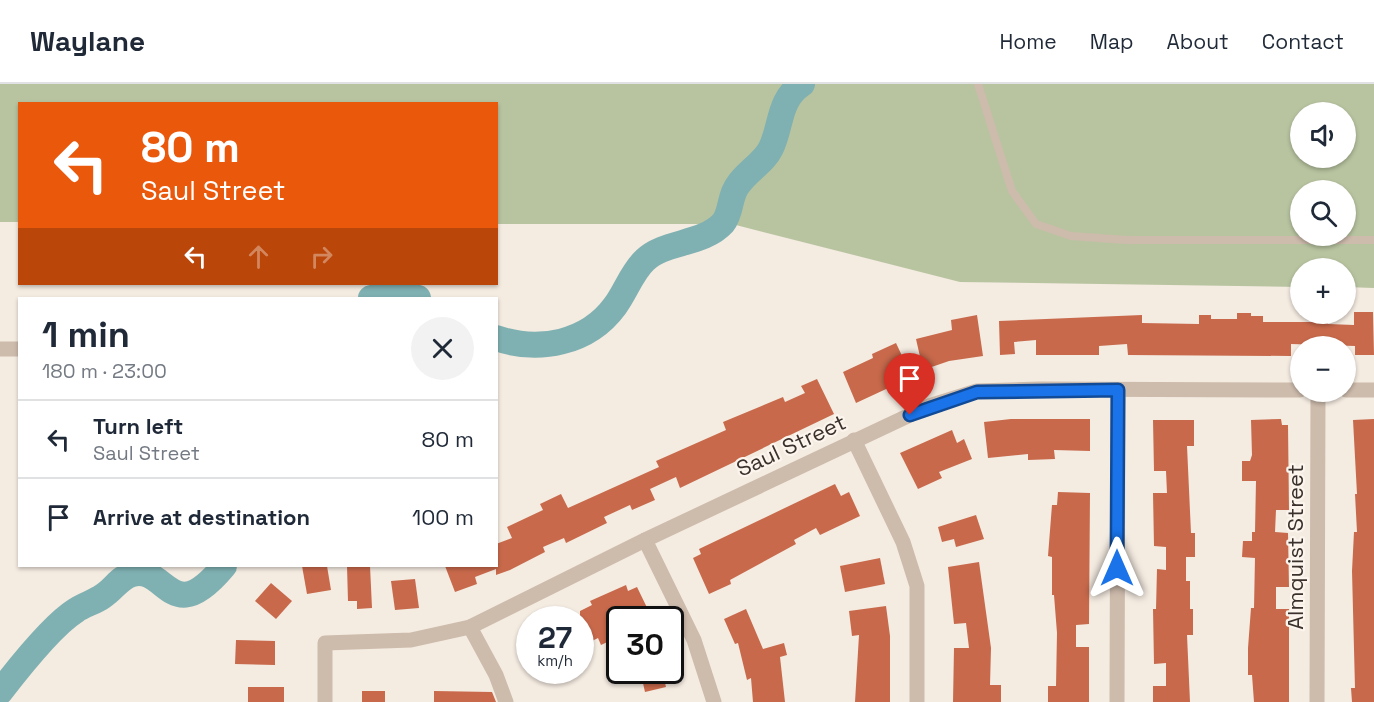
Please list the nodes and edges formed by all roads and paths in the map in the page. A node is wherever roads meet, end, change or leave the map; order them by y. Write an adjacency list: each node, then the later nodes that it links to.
1 (978, 84): 2 (lane)
2 (1374, 240)
3 (0, 349): 4 (street)
4 (18, 349)
5 (1118, 390): 6 (street, Saul Street); 10 (street, Saul Street); 17 (street)
6 (1290, 390)
7 (1356, 390): 8 (street)
8 (1374, 390)
9 (1318, 402): 18 (street, Almquist Street)
10 (854, 440): 11 (street, Saul Street); 16 (street)
11 (645, 540): 12 (street, Saul Street); 15 (street)
12 (470, 627): 13 (street, Saul Street); 14 (street)
13 (325, 702)
14 (506, 702)
15 (714, 702)
16 (917, 702)
17 (1117, 702)
18 (1317, 702)

